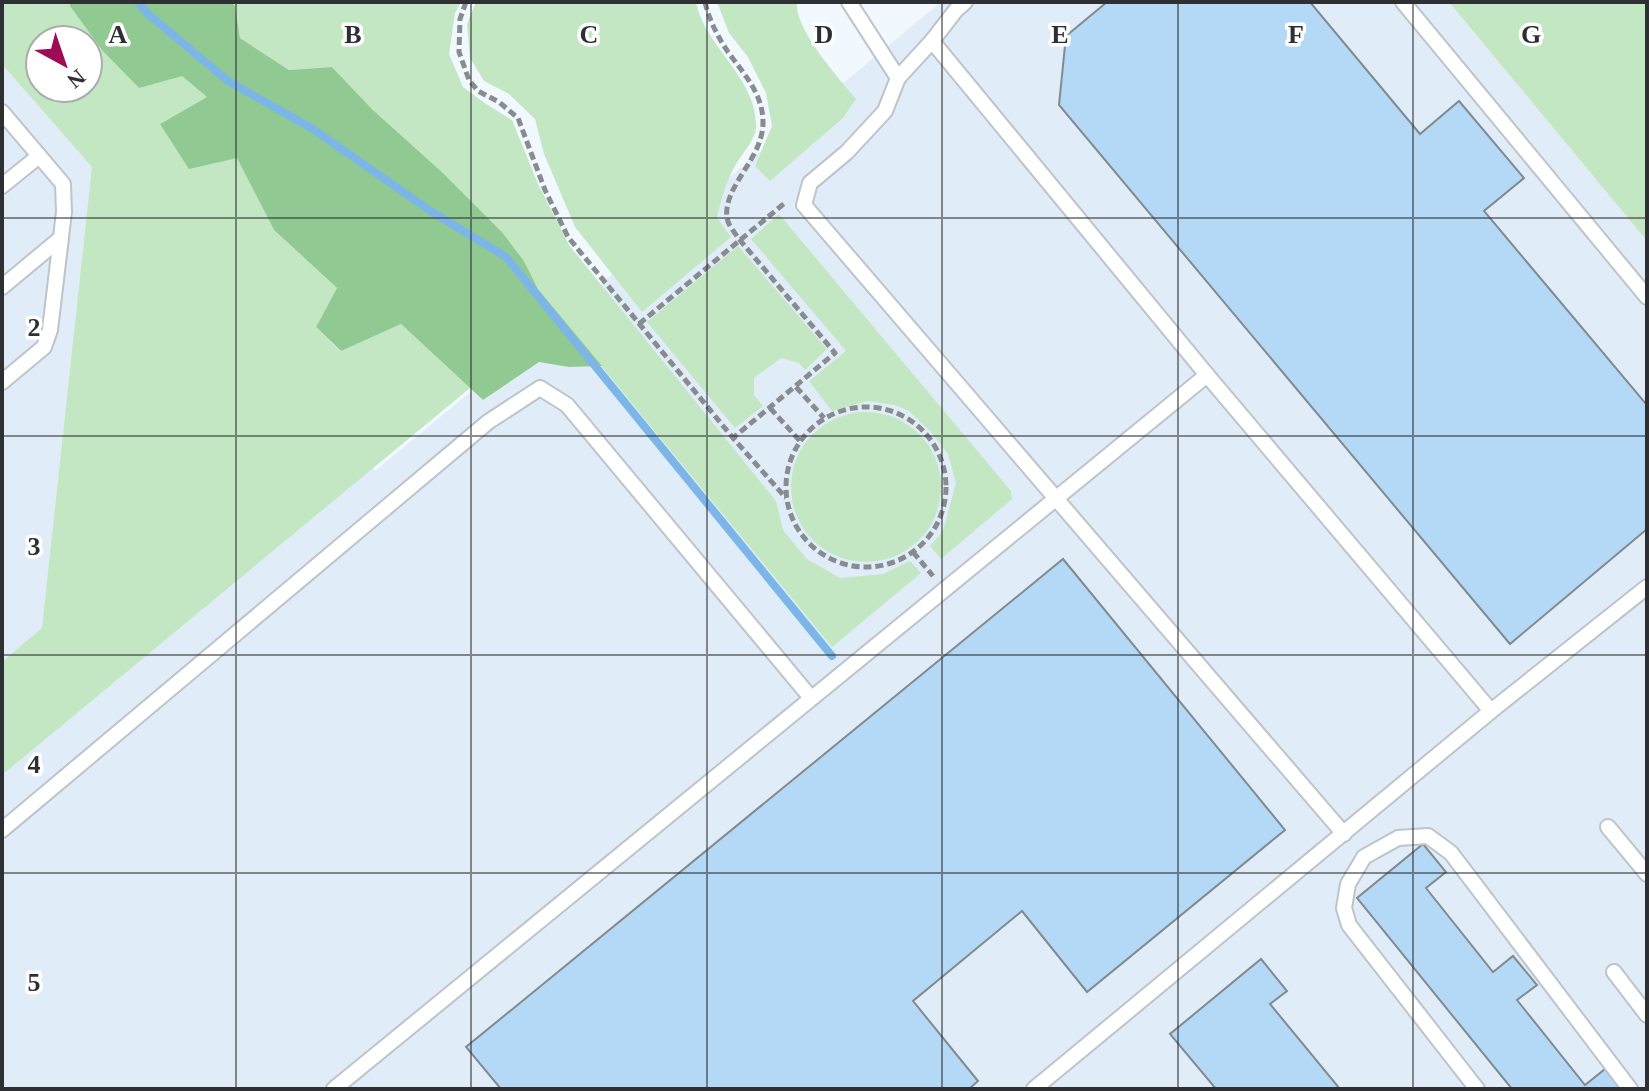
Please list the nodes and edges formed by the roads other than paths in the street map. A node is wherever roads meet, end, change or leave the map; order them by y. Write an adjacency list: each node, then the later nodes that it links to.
1 (849, 2): 5 (lane)
2 (965, 2): 4 (lane)
3 (1403, 2): 11 (lane)
4 (932, 41): 5 (lane); 12 (lane)
5 (898, 78): 14 (lane)
6 (2, 112): 7 (lane)
7 (39, 156): 8 (lane); 9 (lane)
8 (2, 186)
9 (61, 238): 10 (lane); 13 (lane)
10 (2, 287)
11 (1647, 297)
12 (1207, 375): 14 (lane); 17 (lane)
13 (2, 382)
14 (1056, 499): 16 (lane); 20 (lane)
15 (1647, 587): 17 (lane)
16 (811, 698): 19 (lane); 24 (lane)
17 (1491, 711): 20 (lane)
18 (1608, 827): 21 (lane)
19 (2, 830)
20 (1344, 834): 25 (lane)
21 (1647, 874)
22 (1614, 972): 23 (lane)
23 (1647, 1015)
24 (334, 1089)
25 (1034, 1089)
26 (1477, 1089): 27 (lane)
27 (1630, 1089)

